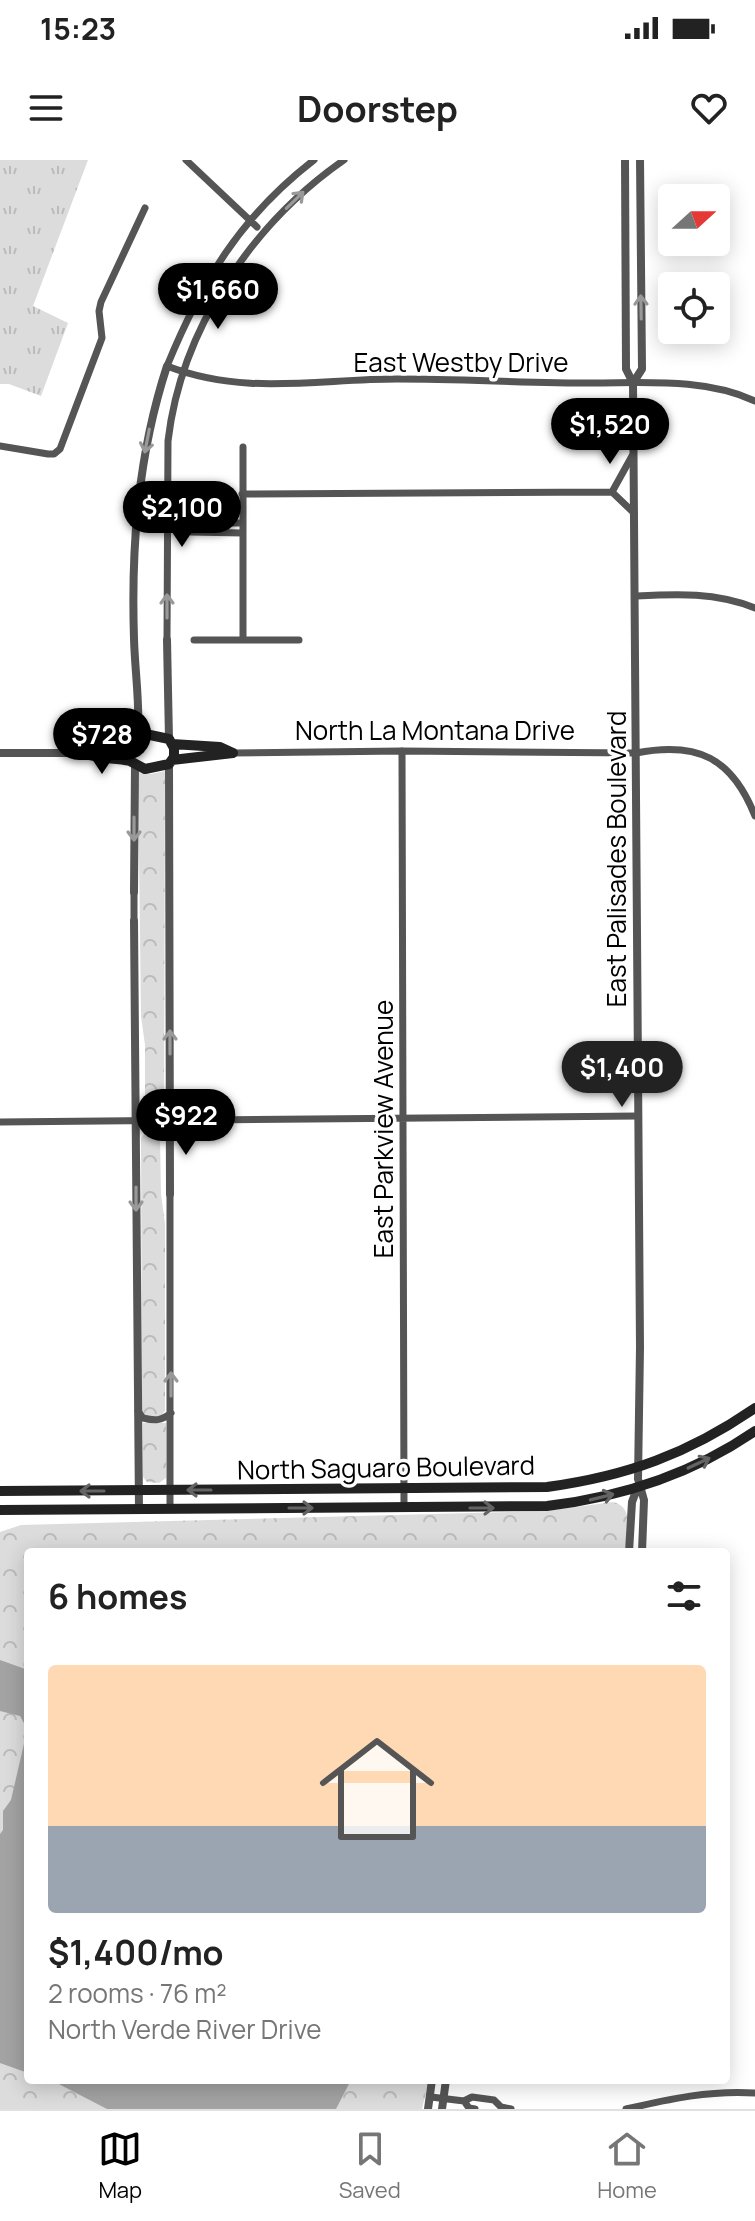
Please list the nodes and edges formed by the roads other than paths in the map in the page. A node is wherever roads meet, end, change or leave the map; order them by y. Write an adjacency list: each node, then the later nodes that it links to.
1 (186, 160): 7 (street)
2 (314, 160): 7 (street)
3 (344, 160): 9 (street, one-way to 3)
4 (625, 160): 10 (street, East Palisades Boulevard)
5 (640, 160): 10 (street, East Palisades Boulevard, one-way to 5)
6 (145, 208): 12 (street)
7 (254, 224): 8 (street)
8 (167, 366): 9 (street, East Westby Drive); 18 (street, one-way to 18)
9 (184, 373): 10 (street, East Westby Drive); 21 (street)
10 (633, 383): 11 (street, East Westby Drive); 14 (street, East Palisades Boulevard)
11 (755, 401)
12 (0, 446)
13 (243, 447): 16 (street)
14 (634, 453): 15 (street); 17 (street, East Palisades Boulevard)
15 (612, 492): 16 (street); 17 (street)
16 (242, 494): 20 (street)
17 (634, 513): 25 (street, East Palisades Boulevard)
18 (136, 518): 21 (street); 31 (street)
19 (211, 523): 20 (street); 22 (street); 23 (street)
20 (242, 523): 24 (street)
21 (167, 526): 22 (street); 27 (street, one-way to 21)
22 (184, 528): 23 (street)
23 (210, 533): 24 (street)
24 (242, 533): 29 (street)
25 (635, 596): 26 (street); 37 (street, East Palisades Boulevard)
26 (755, 608)
27 (167, 640): 32 (street)
28 (194, 640): 29 (street)
29 (243, 640): 30 (street)
30 (299, 640)
31 (135, 740): 32 (main road); 35 (main road); 39 (main road)
32 (170, 741): 36 (main road, North La Montana Drive); 38 (main road)
33 (402, 751): 36 (street, North La Montana Drive); 37 (street, North La Montana Drive); 44 (street, East Parkview Avenue)
34 (0, 753): 35 (street)
35 (84, 753): 39 (main road)
36 (233, 753): 38 (main road, North La Montana Drive)
37 (636, 753): 40 (street, North La Montana Drive); 43 (street, East Palisades Boulevard)
38 (170, 762): 39 (main road); 45 (street, one-way to 38)
39 (133, 763): 41 (street, one-way to 41)
40 (755, 816)
41 (134, 892): 42 (street)
42 (134, 921): 46 (street)
43 (638, 1116): 44 (street); 53 (street, East Palisades Boulevard)
44 (403, 1117): 45 (street); 54 (street, East Parkview Avenue)
45 (170, 1120): 46 (street); 48 (street)
46 (137, 1121): 47 (street); 50 (street, one-way to 50)
47 (0, 1122)
48 (170, 1194): 51 (street, one-way to 48)
49 (755, 1408): 53 (main road, North Saguaro Boulevard)
50 (137, 1409): 51 (street); 57 (street)
51 (171, 1413): 55 (street)
52 (755, 1431): 53 (main road, North Saguaro Boulevard, one-way to 52)
53 (638, 1478): 54 (main road, North Saguaro Boulevard); 58 (main road, North Saguaro Boulevard, one-way to 53); 62 (street); 63 (street)
54 (404, 1489): 55 (main road, North Saguaro Boulevard, one-way to 55); 58 (street, East Parkview Avenue)
55 (170, 1490): 57 (main road, North Saguaro Boulevard); 59 (street)
56 (0, 1491): 57 (main road, North Saguaro Boulevard, one-way to 56)
57 (139, 1491): 61 (street)
58 (404, 1508): 59 (main road, North Saguaro Boulevard, one-way to 58)
59 (170, 1509): 61 (main road, North Saguaro Boulevard)
60 (0, 1510): 61 (main road, North Saguaro Boulevard)
61 (139, 1510)
62 (629, 1548)
63 (642, 1548)
64 (432, 2084): 67 (street)
65 (446, 2084): 69 (street)
66 (755, 2093): 74 (street)
67 (431, 2097): 69 (street); 71 (street)
68 (464, 2101): 69 (street); 70 (street); 72 (street)
69 (443, 2104)
70 (500, 2108): 73 (street)
71 (428, 2109)
72 (475, 2109)
73 (511, 2109)
74 (626, 2109)

